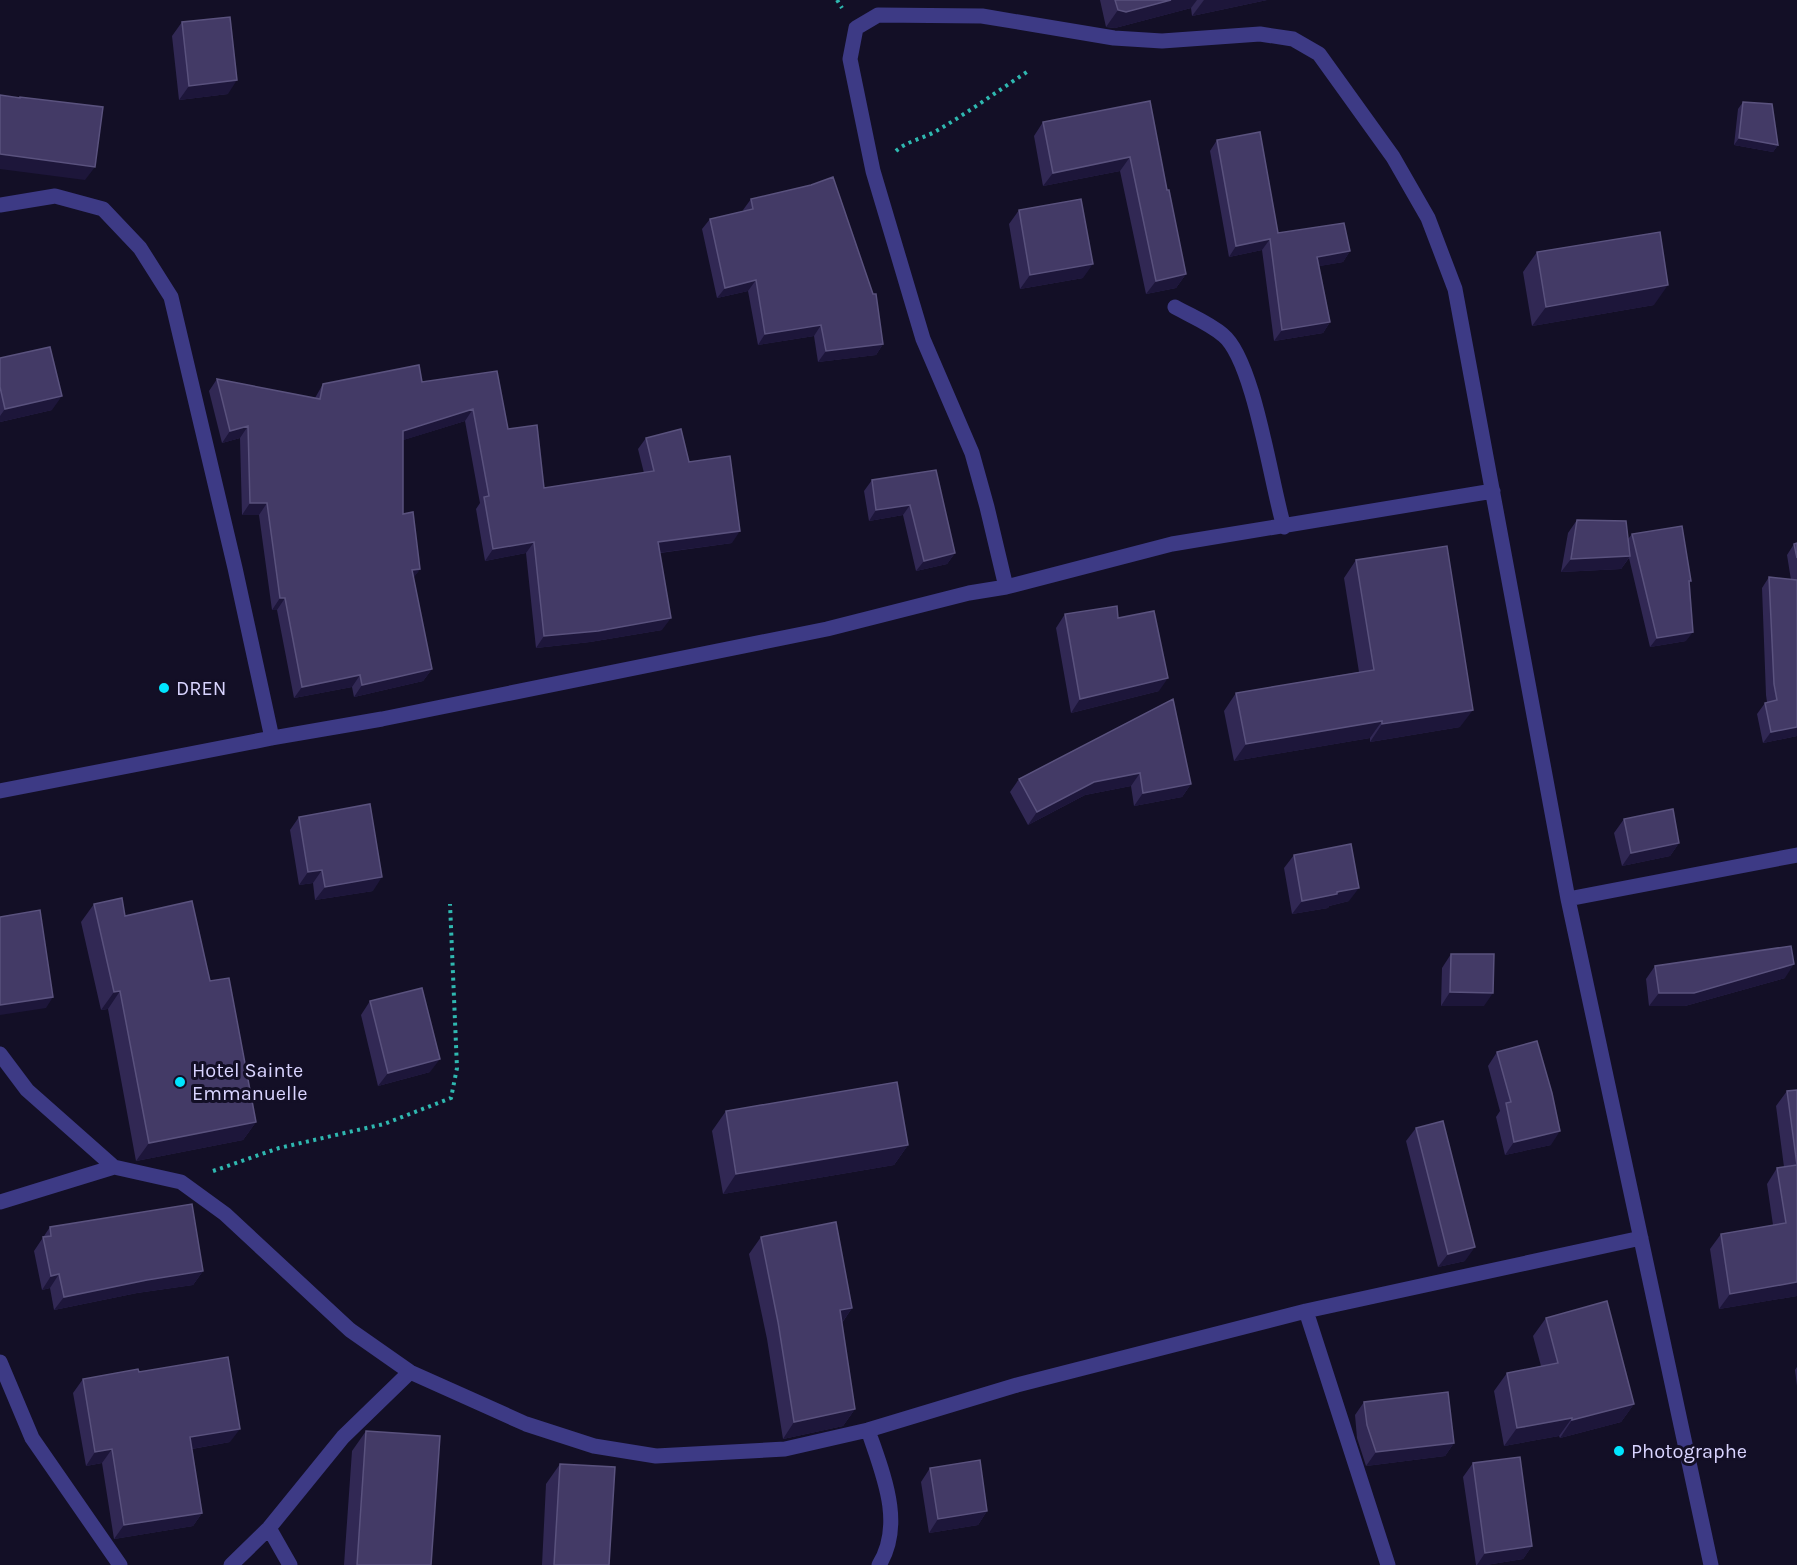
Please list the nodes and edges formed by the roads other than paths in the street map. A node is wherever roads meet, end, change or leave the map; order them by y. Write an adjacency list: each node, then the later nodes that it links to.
1 (0, 205): 6 (street)
2 (1175, 307): 4 (street)
3 (1493, 491): 4 (street); 5 (street); 9 (street)
4 (1284, 526): 5 (street)
5 (1006, 587): 6 (street)
6 (272, 738): 7 (street)
7 (0, 791)
8 (1797, 855): 9 (street)
9 (1568, 899): 13 (street)
10 (0, 1054): 11 (street)
11 (114, 1167): 12 (street); 16 (street)
12 (0, 1203)
13 (1641, 1238): 14 (street); 24 (street)
14 (1306, 1311): 17 (street); 23 (street)
15 (0, 1362): 19 (street)
16 (410, 1372): 17 (street); 18 (street)
17 (868, 1430): 22 (street)
18 (269, 1528): 20 (street); 21 (street)
19 (120, 1565)
20 (231, 1565)
21 (290, 1565)
22 (879, 1565)
23 (1388, 1565)
24 (1711, 1565)

